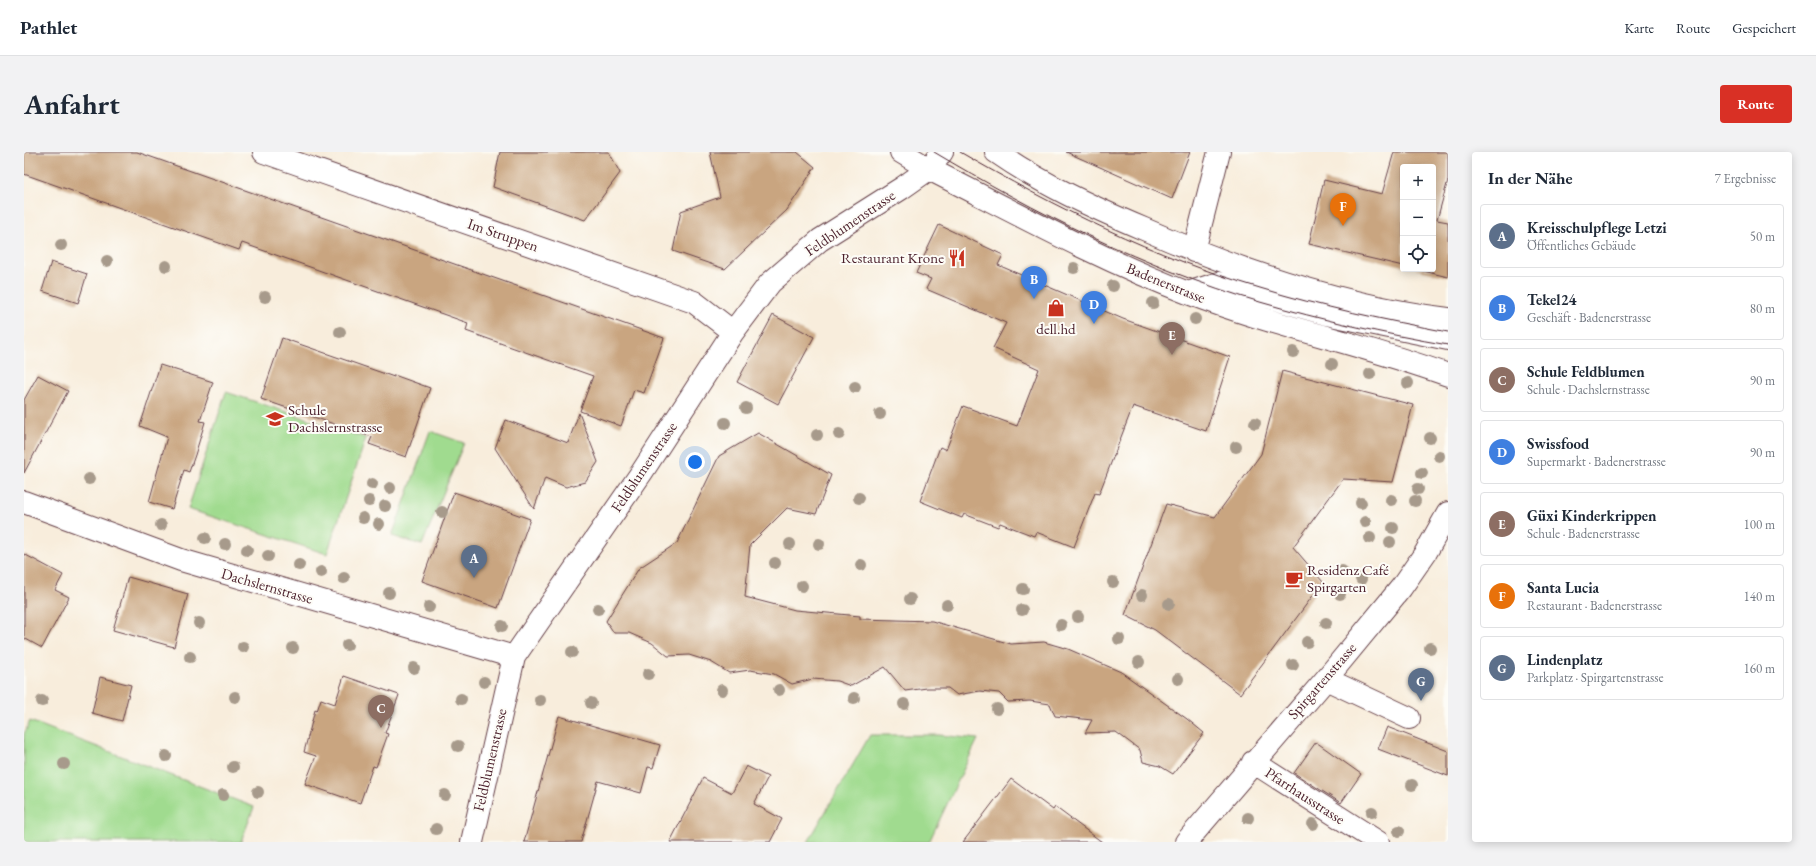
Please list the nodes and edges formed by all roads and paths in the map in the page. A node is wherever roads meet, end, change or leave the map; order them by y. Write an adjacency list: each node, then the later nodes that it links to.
1 (264, 152): 10 (street, Im Struppen)
2 (901, 152): 6 (street, Badenerstrasse)
3 (942, 152): 6 (street, Feldblumenstrasse)
4 (996, 152): 7 (street)
5 (1219, 152): 7 (street)
6 (929, 169): 8 (street, Badenerstrasse); 10 (street, Feldblumenstrasse)
7 (1194, 251): 9 (street)
8 (1188, 293): 11 (street); 12 (street, Badenerstrasse)
9 (1448, 319)
10 (733, 332): 15 (street, Feldblumenstrasse)
11 (1448, 339)
12 (1448, 375)
13 (24, 502): 15 (street, Dachslernstrasse)
14 (1448, 513): 16 (street, Spirgartenstrasse)
15 (514, 657): 19 (street, Feldblumenstrasse)
16 (1326, 679): 17 (street); 18 (street, Spirgartenstrasse)
17 (1409, 718)
18 (1253, 762): 20 (street, Spirgartenstrasse); 21 (street, Pfarrhausstrasse)
19 (472, 842)
20 (1186, 842)
21 (1378, 842)

